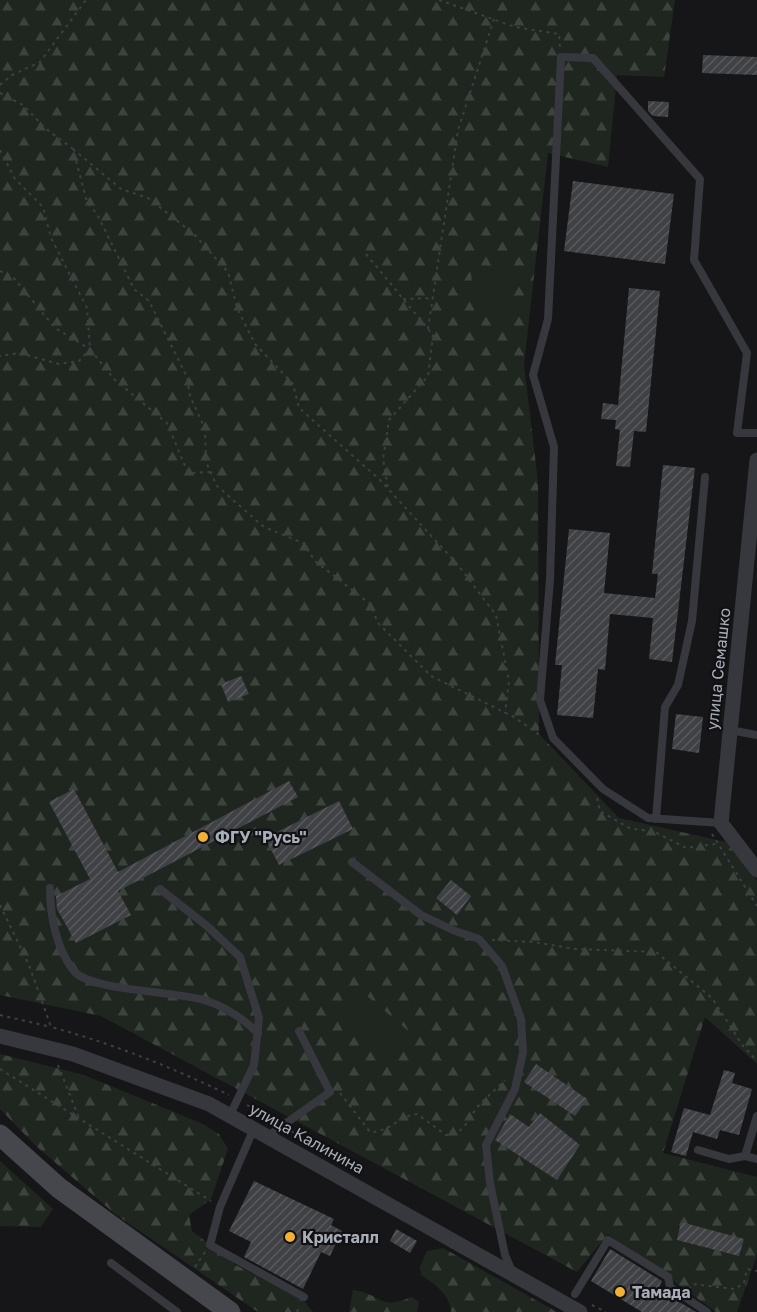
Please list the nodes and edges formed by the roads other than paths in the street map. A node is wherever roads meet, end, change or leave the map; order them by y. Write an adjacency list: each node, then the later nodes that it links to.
1 (757, 433): 6 (lane)
2 (757, 460): 4 (street, улица Семашко)
3 (705, 477): 6 (lane)
4 (730, 730): 5 (lane); 7 (street, улица Семашко)
5 (757, 735)
6 (656, 819): 7 (lane)
7 (715, 823): 9 (street)
8 (352, 862): 24 (lane)
9 (757, 870)
10 (50, 888): 13 (lane)
11 (160, 889): 13 (lane)
12 (299, 1031): 19 (lane)
13 (258, 1033): 15 (lane)
14 (0, 1035): 15 (street, улица Калинина)
15 (230, 1115): 17 (street, улица Калинина)
16 (757, 1116): 21 (lane)
17 (254, 1128): 19 (street, улица Калинина); 25 (lane)
18 (0, 1135): 28 (main road)
19 (268, 1136): 24 (street, улица Калинина)
20 (699, 1150): 21 (lane)
21 (745, 1156): 22 (lane)
22 (757, 1159)
23 (111, 1263): 27 (lane)
24 (514, 1275): 26 (street, улица Калинина)
25 (304, 1297)
26 (574, 1304): 29 (lane)
27 (177, 1312)
28 (230, 1312)
29 (707, 1312)

